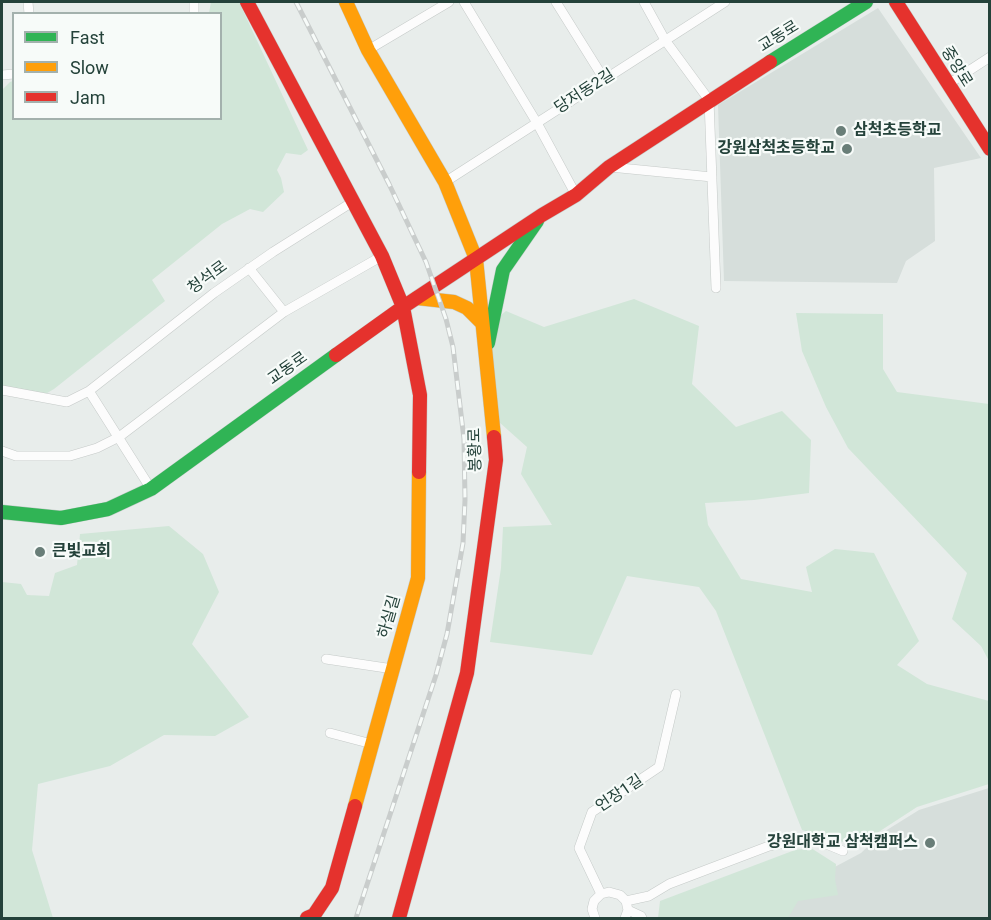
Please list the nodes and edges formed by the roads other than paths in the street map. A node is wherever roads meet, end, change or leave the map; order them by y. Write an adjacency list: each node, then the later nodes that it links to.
1 (247, 2): 22 (street)
2 (346, 2): 11 (street, 봉황로)
3 (449, 2): 11 (street)
4 (464, 2): 16 (street)
5 (555, 2): 13 (street)
6 (644, 2): 10 (street)
7 (726, 2): 10 (street, 당저동2길)
8 (866, 2): 15 (street, 교동로)
9 (896, 2): 14 (street, 중앙로)
10 (665, 40): 13 (street, 당저동2길); 15 (street)
11 (368, 50): 20 (street, 봉황로)
12 (990, 57): 14 (street)
13 (604, 79): 16 (street, 당저동2길)
14 (947, 85): 17 (street, 중앙로)
15 (709, 100): 18 (street, 교동로); 19 (street)
16 (537, 123): 20 (street, 당저동2길); 21 (street)
17 (990, 149)
18 (609, 167): 19 (street); 21 (street, 교동로)
19 (712, 177): 27 (street)
20 (445, 182): 25 (street, 봉황로)
21 (576, 195): 23 (street, 교동로)
22 (354, 201): 24 (street); 26 (street, 청석로)
23 (542, 215): 25 (street, 교동로); 32 (street)
24 (382, 256): 29 (street); 30 (street)
25 (476, 259): 28 (street, 교동로); 31 (street, 봉황로)
26 (249, 268): 30 (street); 34 (street, 청석로)
27 (716, 288)
28 (417, 298): 29 (street, 교동로); 31 (street)
29 (404, 307): 37 (street, 교동로); 40 (street, 하실길)
30 (284, 312): 35 (street)
31 (482, 324): 32 (street, 봉황로)
32 (485, 354): 48 (street, 봉황로)
33 (2, 390): 34 (street, 청석로)
34 (89, 391): 35 (street)
35 (119, 437): 36 (street); 37 (street)
36 (2, 451)
37 (151, 489): 38 (street, 교동로)
38 (2, 512)
39 (326, 659): 40 (street)
40 (393, 669): 43 (street, 하실길)
41 (676, 694): 45 (street, 언장1길)
42 (330, 733): 43 (street)
43 (372, 744): 47 (street, 하실길)
44 (843, 851): 46 (street)
45 (601, 894): 46 (street); 49 (street)
46 (626, 910): 50 (street)
47 (311, 917)
48 (399, 918)
49 (595, 918)
50 (642, 918)

